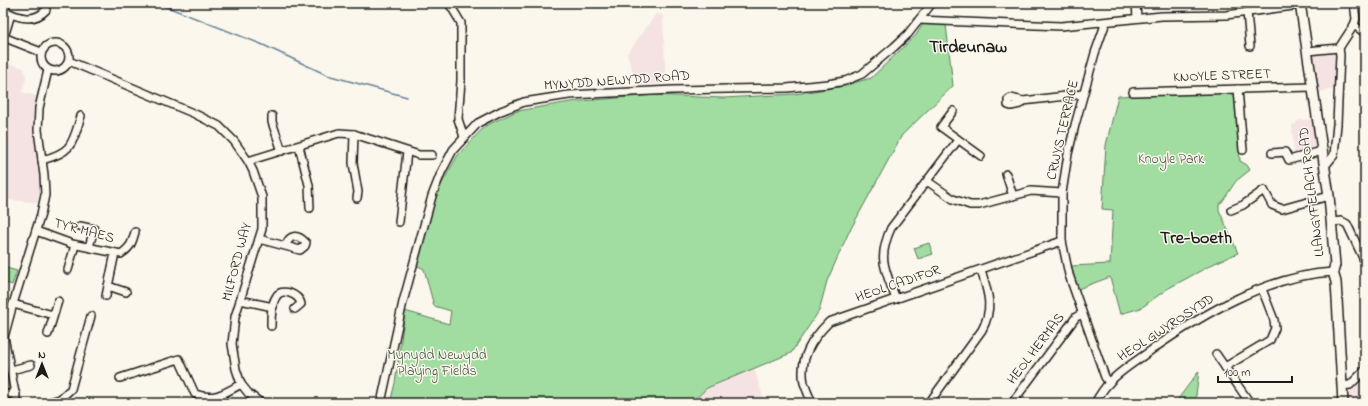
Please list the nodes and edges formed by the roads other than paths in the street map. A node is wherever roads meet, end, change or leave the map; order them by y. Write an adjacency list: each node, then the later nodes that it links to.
1 (448, 3): 31 (street)
2 (932, 3): 11 (street, MYNYDD NEWYDD ROAD)
3 (1136, 3): 10 (street)
4 (1354, 3): 13 (street)
5 (1300, 4): 8 (street); 18 (main road, LLANGYFELACH ROAD)
6 (3, 10): 9 (street)
7 (46, 10): 9 (street)
8 (1247, 12): 10 (street); 16 (street)
9 (11, 14): 15 (street)
10 (1137, 18): 12 (street)
11 (919, 20): 12 (street); 31 (street, MYNYDD NEWYDD ROAD)
12 (1106, 22): 25 (street, CRWYS TERRACE)
13 (1354, 25): 14 (street); 17 (street)
14 (1365, 33)
15 (4, 37): 19 (street)
16 (1250, 46)
17 (1339, 48): 18 (street); 43 (street)
18 (1307, 51): 22 (main road, LLANGYFELACH ROAD)
19 (41, 52): 20 (street); 21 (street)
20 (69, 61): 21 (street); 42 (street, MILFORD WAY)
21 (48, 70): 41 (street)
22 (1313, 87): 23 (street, KNOYLE STREET); 36 (main road, LLANGYFELACH ROAD)
23 (1238, 89): 24 (street, KNOYLE STREET); 34 (street)
24 (1132, 92)
25 (1083, 94): 26 (street); 46 (street, CRWYS TERRACE)
26 (1023, 101)
27 (953, 111): 32 (street)
28 (81, 116): 41 (street)
29 (272, 116): 35 (street)
30 (354, 134): 33 (street); 37 (street); 49 (street)
31 (464, 137): 99 (street, MYNYDD NEWYDD ROAD)
32 (958, 140): 40 (street); 45 (street)
33 (299, 146): 35 (street); 50 (street)
34 (1243, 150)
35 (282, 151): 42 (street)
36 (1322, 151): 38 (street); 43 (main road, LLANGYFELACH ROAD)
37 (408, 152): 39 (street); 52 (street)
38 (1272, 153)
39 (432, 155)
40 (981, 156)
41 (42, 160): 55 (street)
42 (248, 161): 57 (street, MILFORD WAY)
43 (1325, 166): 48 (main road, LLANGYFELACH ROAD)
44 (1006, 174): 47 (street)
45 (928, 181): 47 (street); 71 (street)
46 (1062, 193): 47 (street); 58 (street, CRWYS TERRACE)
47 (1013, 196)
48 (1329, 196): 51 (street); 53 (main road, LLANGYFELACH ROAD)
49 (357, 198)
50 (310, 208)
51 (1231, 210)
52 (399, 222)
53 (1332, 222): 63 (street); 66 (main road, LLANGYFELACH ROAD)
54 (80, 226): 61 (street)
55 (36, 231): 59 (street, TY'R MAES); 74 (street)
56 (135, 232): 62 (street, TY'R MAES)
57 (259, 240): 60 (street); 73 (street, MILFORD WAY)
58 (1062, 241): 65 (street, HEOL CADIFOR); 77 (street, CRWYS TERRACE)
59 (75, 245): 61 (street, TY'R MAES); 64 (street)
60 (286, 245)
61 (88, 247): 62 (street, TY'R MAES)
62 (115, 253): 67 (street)
63 (1365, 262)
64 (68, 270)
65 (981, 270): 71 (street, HEOL CADIFOR); 101 (street)
66 (1333, 272): 68 (street, HEOL GWYROSYDD); 91 (main road, LLANGYFELACH ROAD)
67 (108, 286): 69 (street); 70 (street)
68 (1262, 289): 85 (street); 89 (street, HEOL GWYROSYDD)
69 (126, 292)
70 (106, 296)
71 (896, 299): 100 (street, HEOL CADIFOR)
72 (58, 300): 78 (street)
73 (240, 300): 75 (street); 90 (street, MILFORD WAY)
74 (13, 304): 78 (street); 82 (street)
75 (273, 307): 76 (street); 80 (street)
76 (295, 309)
77 (1082, 314): 89 (street, CRWYS TERRACE); 102 (street, HEOL HERMAS)
78 (53, 315): 81 (street)
79 (91, 316): 96 (street)
80 (271, 326)
81 (48, 334)
82 (4, 337): 86 (street)
83 (1216, 354): 85 (street)
84 (31, 365): 86 (street)
85 (1225, 367): 104 (street)
86 (11, 370): 93 (street)
87 (1365, 370): 91 (street)
88 (120, 378): 94 (street)
89 (1109, 382): 103 (street, HEOL GWYROSYDD)
90 (241, 384): 94 (street); 98 (street, MILFORD WAY)
91 (1342, 386): 105 (main road, LLANGYFELACH ROAD)
92 (3, 394): 93 (street)
93 (16, 394): 95 (street)
94 (221, 395): 97 (street)
95 (17, 403)
96 (46, 403)
97 (225, 403)
98 (261, 403)
99 (381, 403)
100 (812, 403)
101 (929, 403)
102 (1012, 403)
103 (1095, 403)
104 (1250, 403)
105 (1343, 403)

